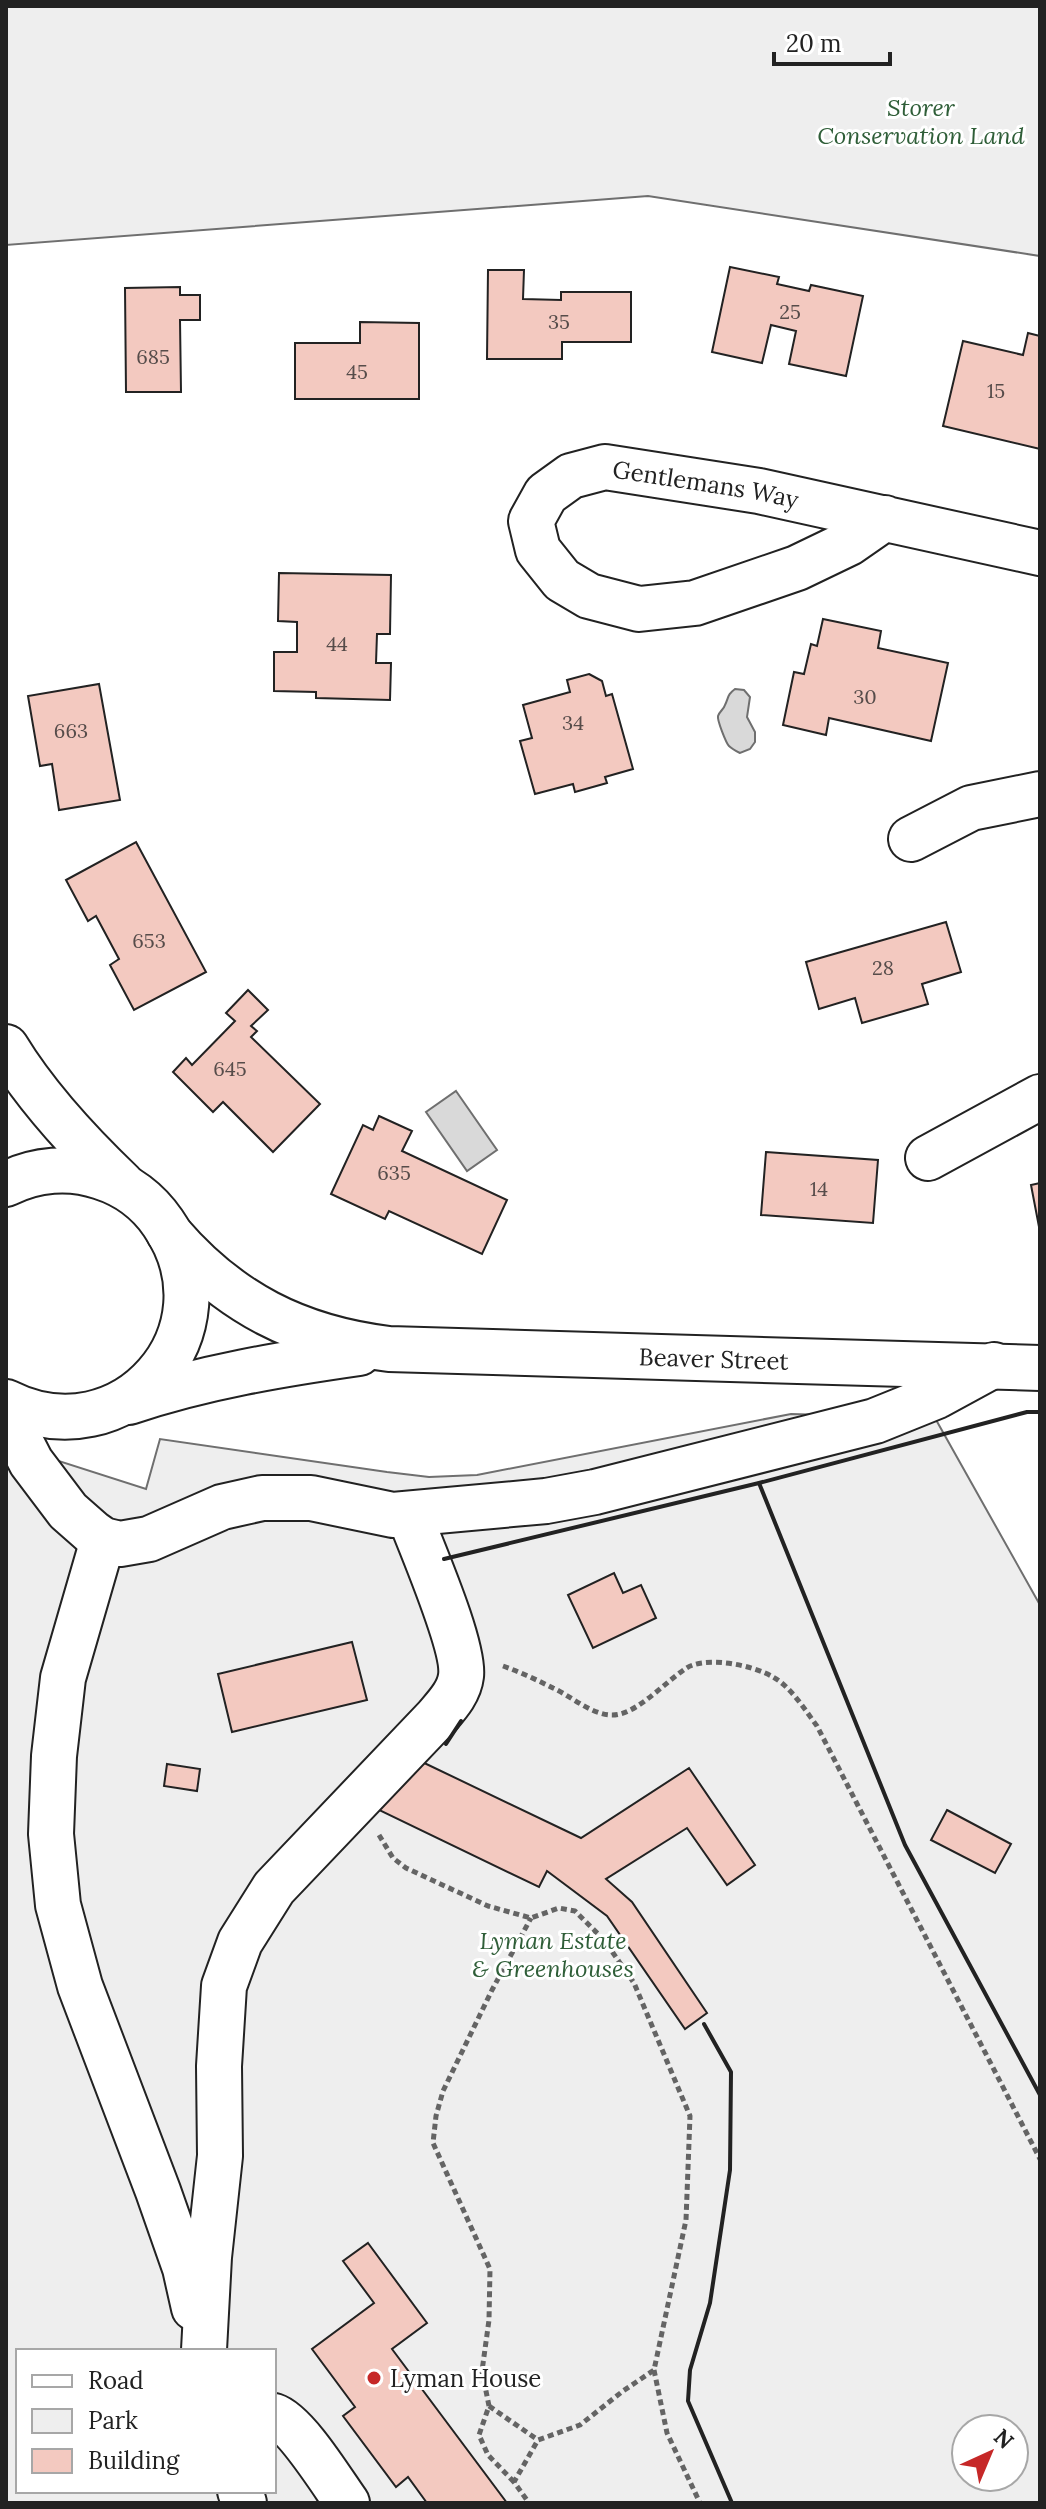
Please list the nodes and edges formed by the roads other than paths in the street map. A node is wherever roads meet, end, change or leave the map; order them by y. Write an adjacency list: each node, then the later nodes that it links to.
1 (885, 518): 1 (main road, Gentlemans Way); 2 (main road, Gentlemans Way)
2 (1040, 553)
3 (1040, 794): 4 (main road)
4 (911, 839)
5 (6, 1047): 9 (main road)
6 (1040, 1097): 7 (main road)
7 (928, 1158)
8 (6, 1184): 9 (main road)
9 (130, 1191): 10 (main road)
10 (169, 1233): 11 (main road, Beaver Street); 15 (main road)
11 (389, 1349): 12 (main road, Beaver Street); 15 (main road, Beaver Street)
12 (994, 1365): 13 (main road, Beaver Street); 17 (main road)
13 (1040, 1368)
14 (6, 1402): 15 (main road)
15 (106, 1410)
16 (6, 1413): 18 (main road)
17 (409, 1514): 18 (main road); 19 (main road)
18 (103, 1540): 20 (main road)
19 (204, 2349)
20 (204, 2349)
21 (276, 2416): 22 (main road)
22 (347, 2503)

